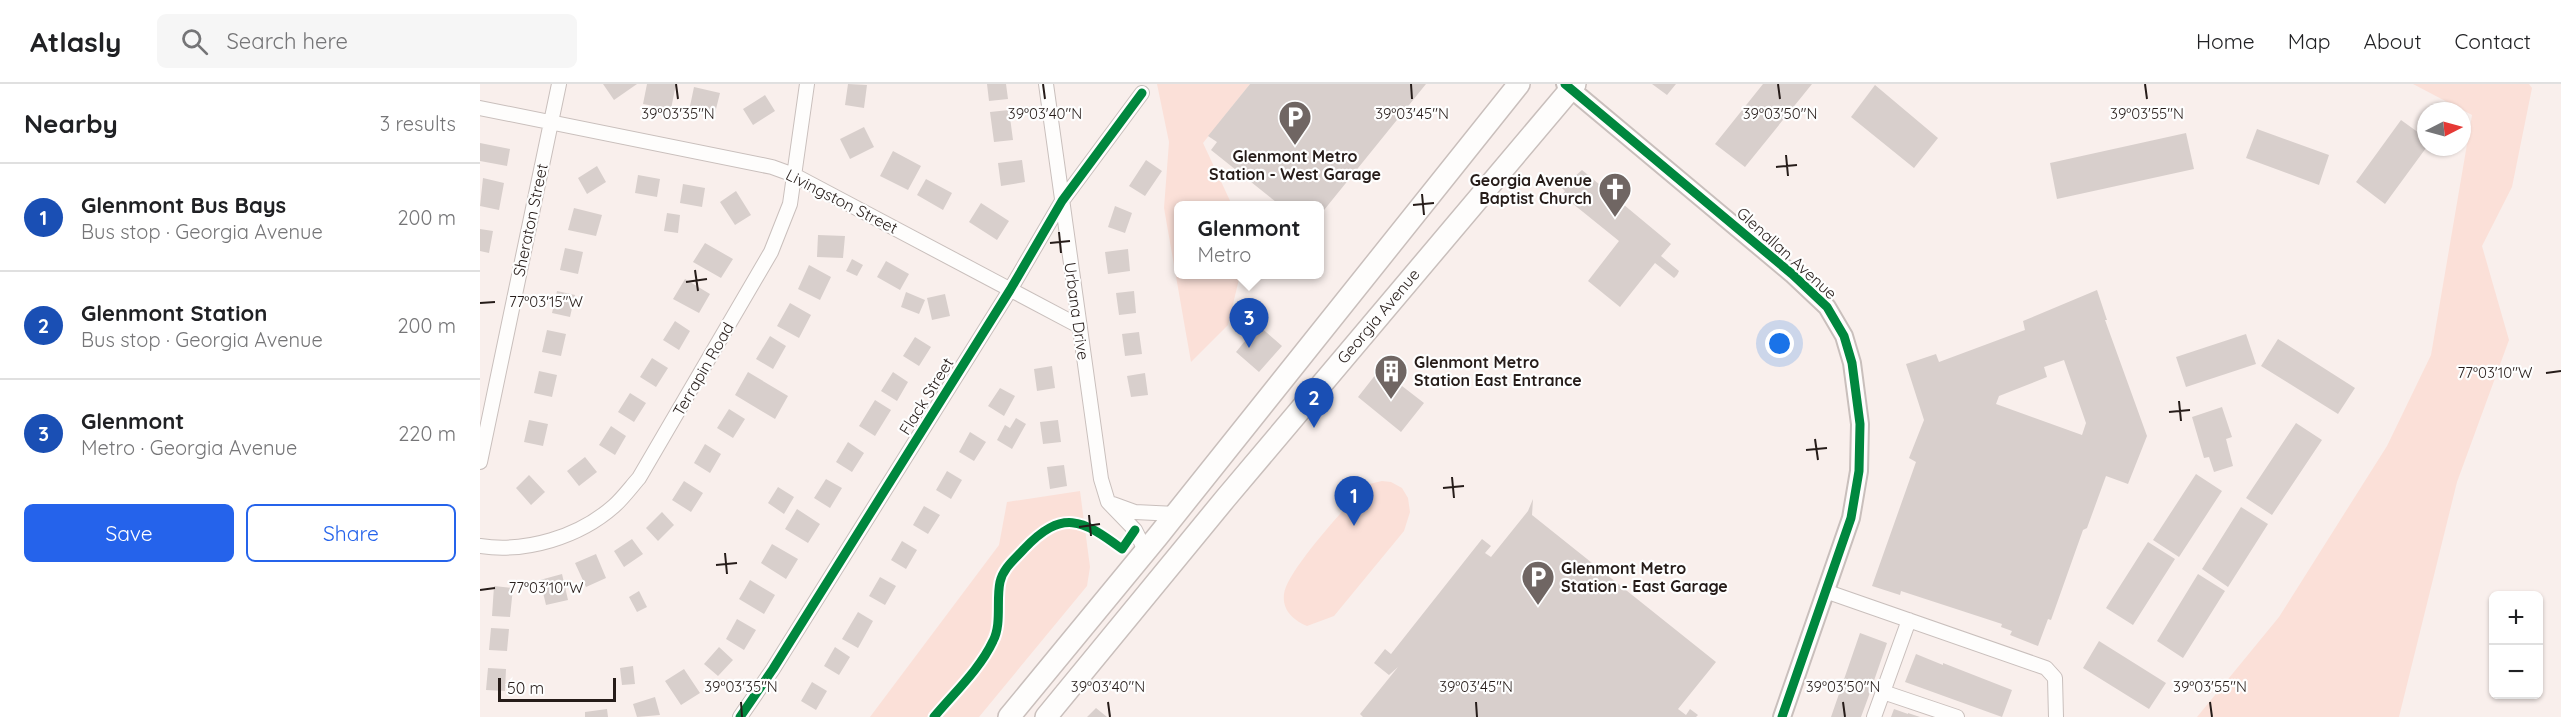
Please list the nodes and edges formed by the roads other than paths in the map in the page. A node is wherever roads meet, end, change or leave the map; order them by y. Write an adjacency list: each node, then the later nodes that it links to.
1 (559, 84): 8 (street, Sheraton Street)
2 (807, 84): 9 (street, Terrapin Road)
3 (1046, 84): 10 (street, Urbana Drive)
4 (1519, 84): 15 (main road, Georgia Avenue)
5 (1571, 85): 18 (street, Glenallan Avenue); 23 (main road, Georgia Avenue)
6 (1142, 93): 10 (street, Flack Street)
7 (480, 108): 8 (street, Livingston Street)
8 (551, 123): 9 (street, Livingston Street); 13 (street, Sheraton Street)
9 (794, 176): 11 (street, Livingston Street); 16 (street, Terrapin Road)
10 (1062, 201): 11 (street, Flack Street); 12 (street, Urbana Drive)
11 (1010, 290): 12 (street, Livingston Street); 21 (street, Flack Street)
12 (1079, 326): 14 (street, Urbana Drive)
13 (480, 462)
14 (1108, 502): 15 (street); 17 (street, Urbana Drive)
15 (1176, 514): 17 (main road, Georgia Avenue)
16 (480, 546)
17 (1146, 552): 22 (main road, Georgia Avenue)
18 (1825, 591): 19 (street); 24 (street, Glenallan Avenue)
19 (1909, 620): 20 (street); 27 (street)
20 (1883, 692): 25 (street); 26 (street)
21 (740, 717)
22 (1009, 717)
23 (1046, 717)
24 (1782, 717)
25 (1874, 717)
26 (1957, 717)
27 (2056, 717)

